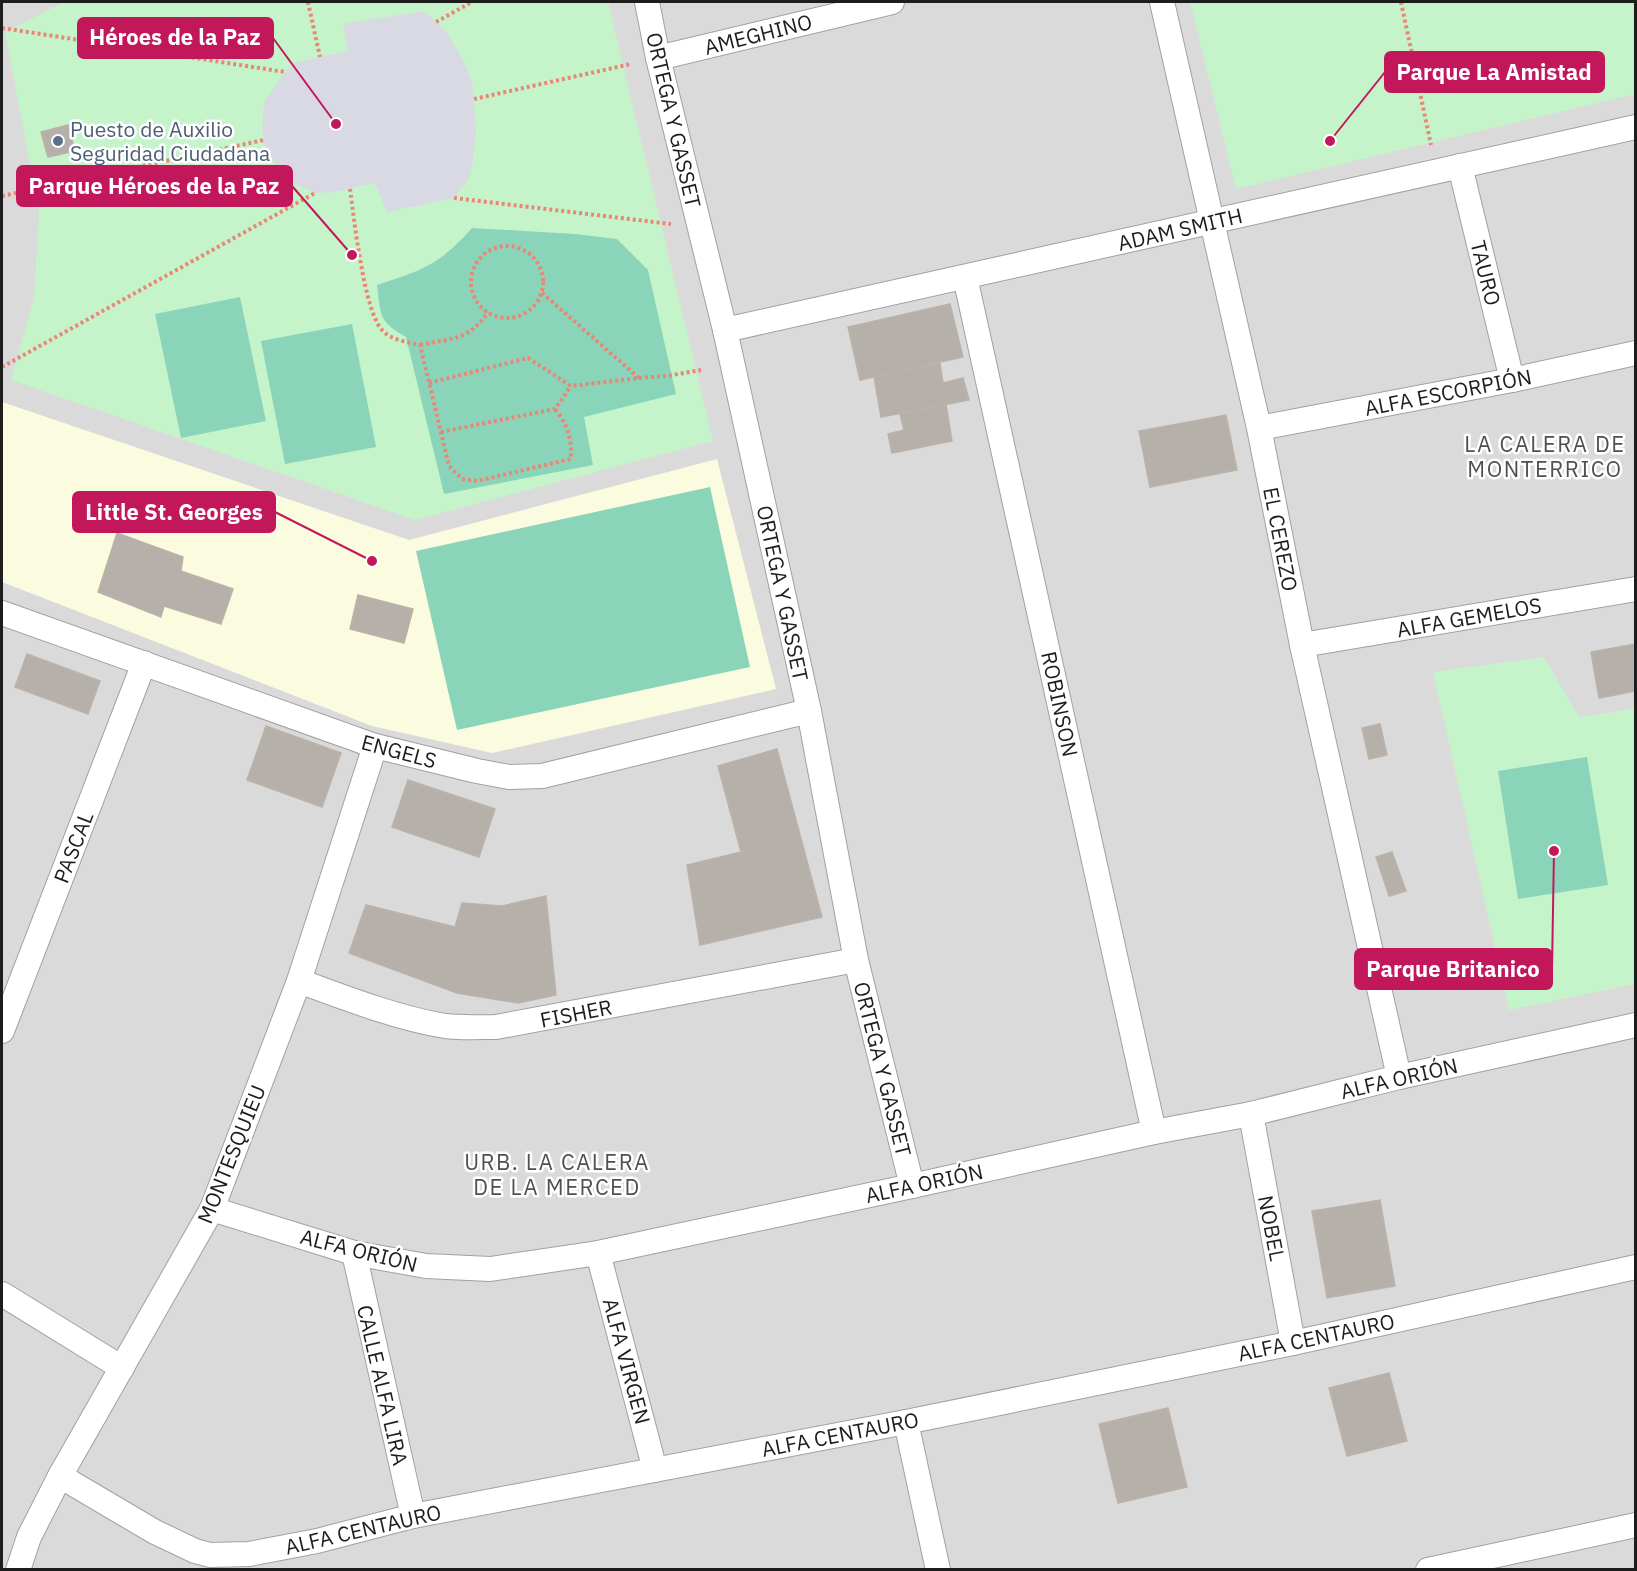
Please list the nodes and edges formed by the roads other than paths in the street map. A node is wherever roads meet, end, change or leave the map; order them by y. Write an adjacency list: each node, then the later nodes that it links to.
1 (647, 2): 4 (street, ORTEGA Y GASSET)
2 (892, 2): 4 (street, AMEGHINO)
3 (1162, 2): 7 (street, EL CEREZO)
4 (658, 58): 9 (street, ORTEGA Y GASSET)
5 (1635, 128): 6 (street, ADAM SMITH)
6 (1460, 166): 7 (street, ADAM SMITH); 11 (street, TAURO)
7 (1211, 222): 8 (street, ADAM SMITH); 12 (street, EL CEREZO)
8 (965, 277): 9 (street, ADAM SMITH); 26 (street, ROBINSON)
9 (725, 330): 17 (street, ORTEGA Y GASSET)
10 (1635, 352): 11 (street, ALFA ESCORPIÓN)
11 (1512, 380): 12 (street, ALFA ESCORPIÓN)
12 (1259, 428): 15 (street, EL CEREZO)
13 (1635, 589): 15 (street, ALFA GEMELOS)
14 (2, 612): 16 (street, ENGELS)
15 (1302, 645): 24 (street, EL CEREZO)
16 (144, 663): 18 (street, ENGELS); 21 (street, PASCAL)
17 (809, 711): 18 (street, ENGELS); 19 (street, ORTEGA Y GASSET)
18 (375, 746): 20 (street, MONTESQUIEU)
19 (856, 960): 20 (street, FISHER); 27 (street, ORTEGA Y GASSET)
20 (299, 981): 28 (street, MONTESQUIEU)
21 (8, 994): 23 (street, PASCAL)
22 (1635, 1025): 24 (street, ALFA ORIÓN)
23 (2, 1030)
24 (1399, 1077): 25 (street, ALFA ORIÓN)
25 (1251, 1114): 26 (street, ALFA ORIÓN); 33 (street, NOBEL)
26 (1154, 1132): 27 (street, ALFA ORIÓN)
27 (912, 1186): 30 (street, ALFA ORIÓN)
28 (212, 1209): 29 (street, ALFA ORIÓN); 34 (street, MONTESQUIEU)
29 (354, 1253): 30 (street, ALFA ORIÓN); 38 (street, CALLE ALFA LIRA)
30 (598, 1253): 36 (street, ALFA VIRGEN)
31 (1635, 1267): 33 (street, ALFA CENTAURO)
32 (2, 1294): 34 (street)
33 (1293, 1343): 35 (street, ALFA CENTAURO)
34 (122, 1368): 37 (street, MONTESQUIEU)
35 (906, 1422): 36 (street, ALFA CENTAURO); 41 (street)
36 (656, 1470): 38 (street, ALFA CENTAURO)
37 (60, 1476): 38 (street, ALFA CENTAURO); 40 (street, MONTESQUIEU)
38 (413, 1516)
39 (1635, 1525): 42 (street)
40 (18, 1569)
41 (938, 1569)
42 (1428, 1569)

